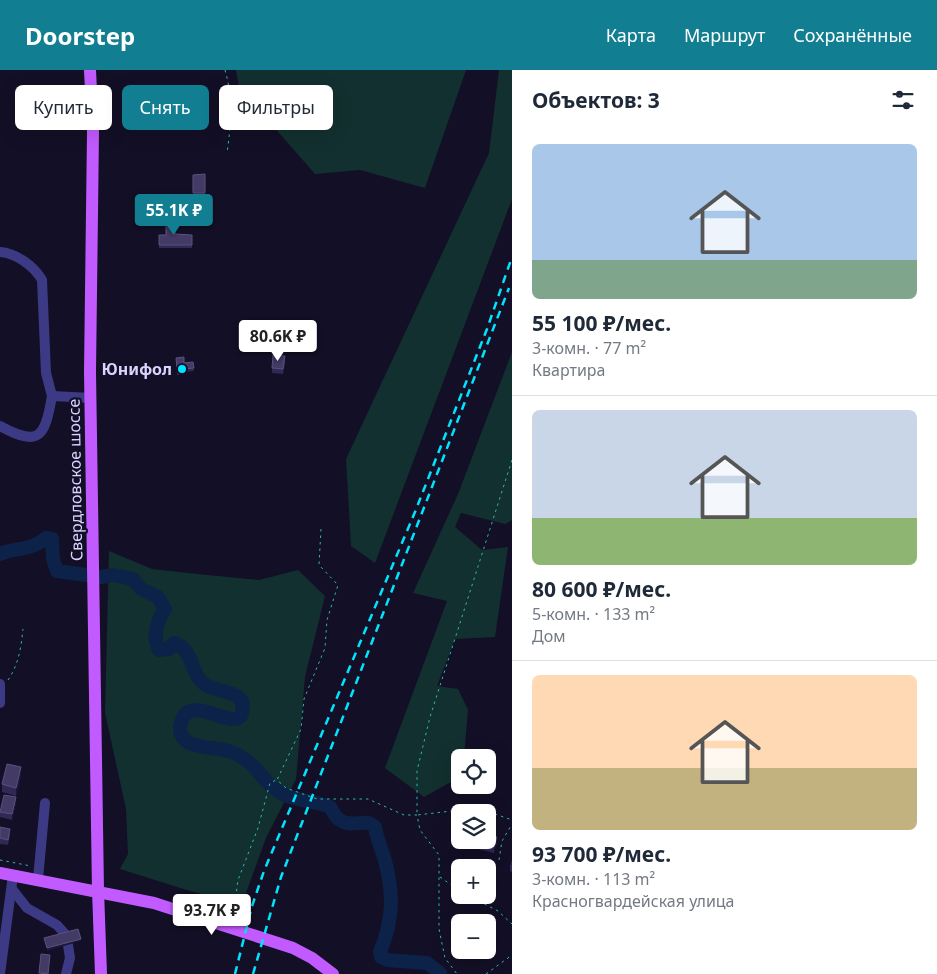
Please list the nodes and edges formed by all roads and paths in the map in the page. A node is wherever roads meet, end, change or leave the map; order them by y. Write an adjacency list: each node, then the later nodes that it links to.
1 (90, 70): 6 (main road, Свердловское шоссе)
2 (225, 70): 3 (path)
3 (226, 153)
4 (0, 252): 5 (street)
5 (52, 396): 6 (street); 7 (street)
6 (91, 398): 26 (main road, Свердловское шоссе)
7 (0, 426)
8 (512, 460): 15 (path)
9 (320, 529): 13 (path)
10 (23, 629): 11 (path)
11 (0, 685): 12 (street)
12 (0, 703)
13 (277, 780): 15 (path); 29 (path)
14 (44, 804): 21 (street)
15 (416, 815): 16 (path); 23 (path)
16 (512, 820)
17 (512, 824): 19 (path)
18 (0, 860): 21 (path)
19 (498, 860)
20 (0, 873): 22 (main road)
21 (38, 874): 22 (main road); 26 (main road)
22 (14, 875): 25 (street)
23 (439, 876): 24 (path); 36 (path)
24 (451, 885)
25 (12, 889): 31 (street); 33 (street)
26 (98, 890): 29 (main road); 34 (main road, Свердловское шоссе)
27 (484, 904): 28 (path)
28 (512, 924)
29 (232, 928): 35 (main road)
30 (512, 955): 37 (path)
31 (1, 959): 32 (street)
32 (0, 974)
33 (66, 974)
34 (101, 974)
35 (333, 974)
36 (457, 974)
37 (486, 974)

